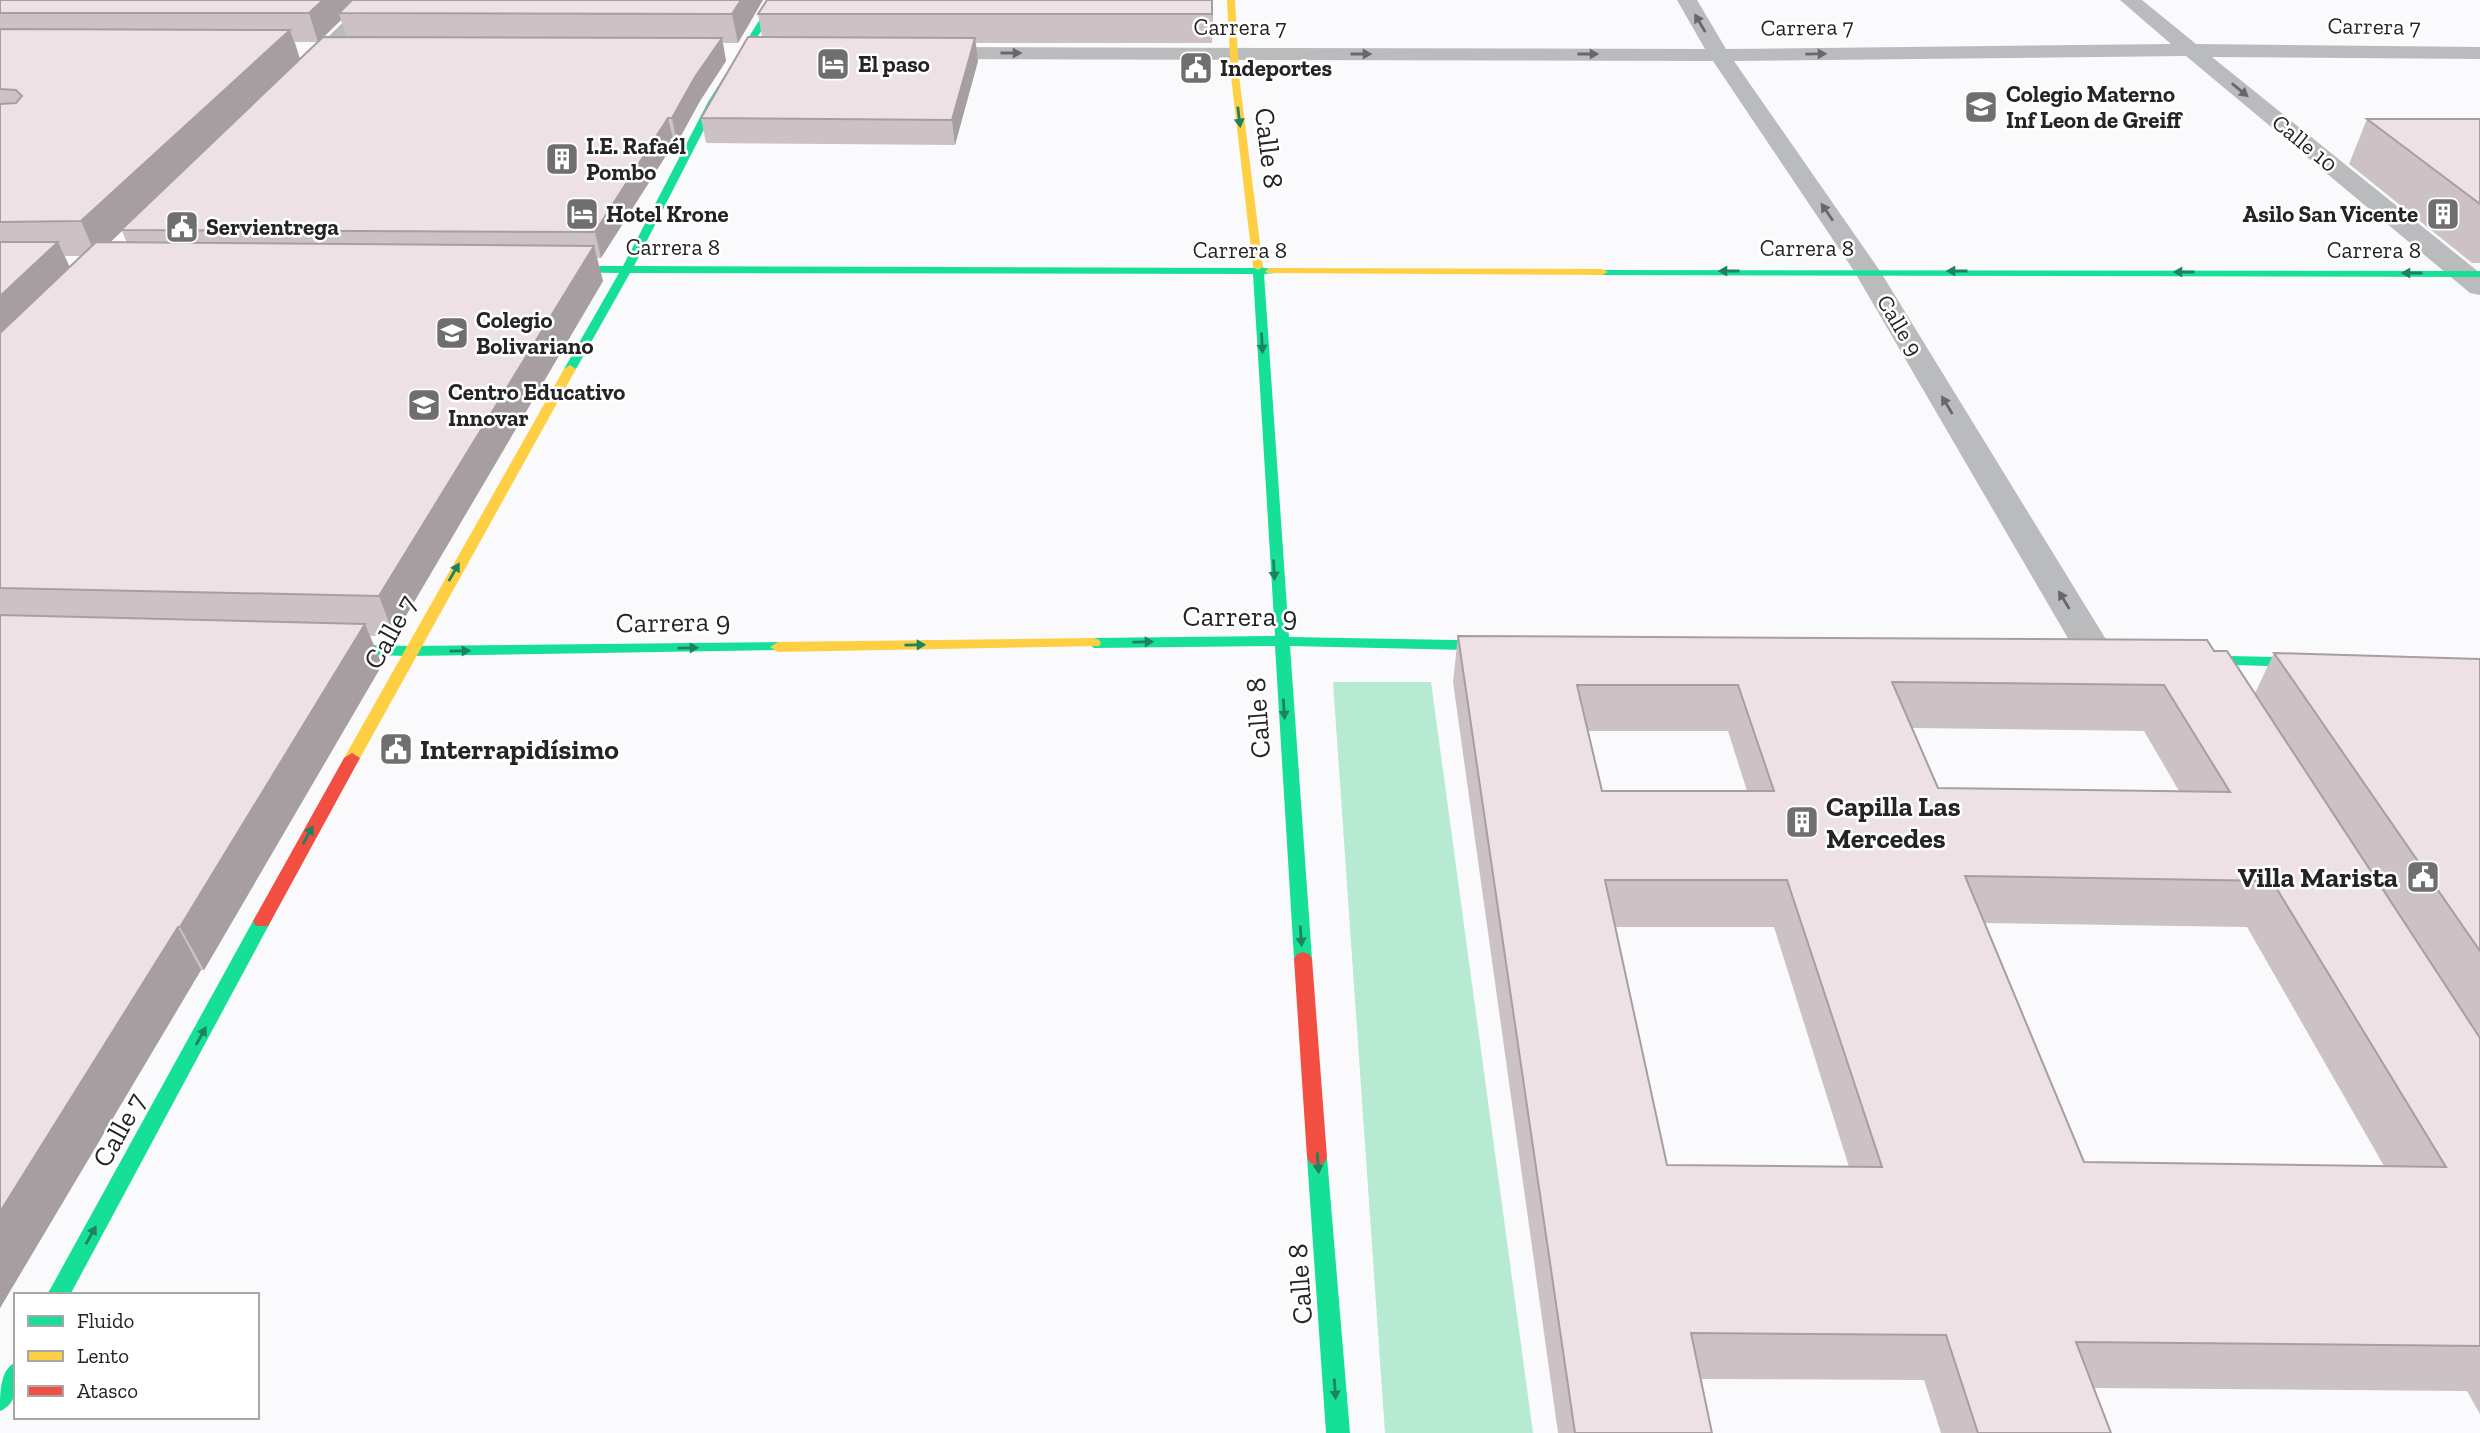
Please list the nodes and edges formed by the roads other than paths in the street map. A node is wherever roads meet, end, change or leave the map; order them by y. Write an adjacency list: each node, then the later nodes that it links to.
1 (377, 0): 8 (street)
2 (776, 0): 11 (street, Calle 7)
3 (1231, 0): 14 (street, Calle 8)
4 (1687, 0): 16 (street, Calle 9, one-way to 4)
5 (2130, 0): 6 (street, Calle 10)
6 (2192, 50): 15 (street, Carrera 7); 16 (street, Carrera 7, one-way to 6); 22 (street, Calle 10, one-way to 22)
7 (298, 52): 8 (street)
8 (326, 52): 9 (street); 17 (street)
9 (353, 52)
10 (719, 52): 11 (street)
11 (746, 52): 12 (street); 19 (street, Calle 7)
12 (774, 52)
13 (899, 52): 14 (street, Carrera 7, one-way to 14)
14 (1231, 53): 16 (street, Carrera 7, one-way to 16); 21 (street, Calle 8, one-way to 21)
15 (2480, 53)
16 (1719, 55): 20 (street, Calle 9, one-way to 16)
17 (285, 91)
18 (530, 269): 19 (street, Carrera 8)
19 (626, 270): 21 (street, Carrera 8); 26 (street, Calle 7, one-way to 19)
20 (1867, 271): 21 (street, Carrera 8, one-way to 21); 22 (street, Carrera 8, one-way to 20); 27 (street, Calle 9, one-way to 20)
21 (1259, 273): 23 (street, Calle 8, one-way to 23)
22 (2474, 278)
23 (1279, 641): 24 (street, Carrera 9); 26 (street, Carrera 9, one-way to 23); 34 (street, Calle 8, one-way to 34)
24 (1529, 646)
25 (314, 649): 26 (street, Carrera 9)
26 (410, 651): 31 (street, Calle 7, one-way to 26)
27 (2098, 659)
28 (2185, 660): 29 (street); 30 (street)
29 (2343, 664)
30 (2228, 695)
31 (59, 1293)
32 (14, 1376): 33 (street)
33 (0, 1401)
34 (1338, 1433)

